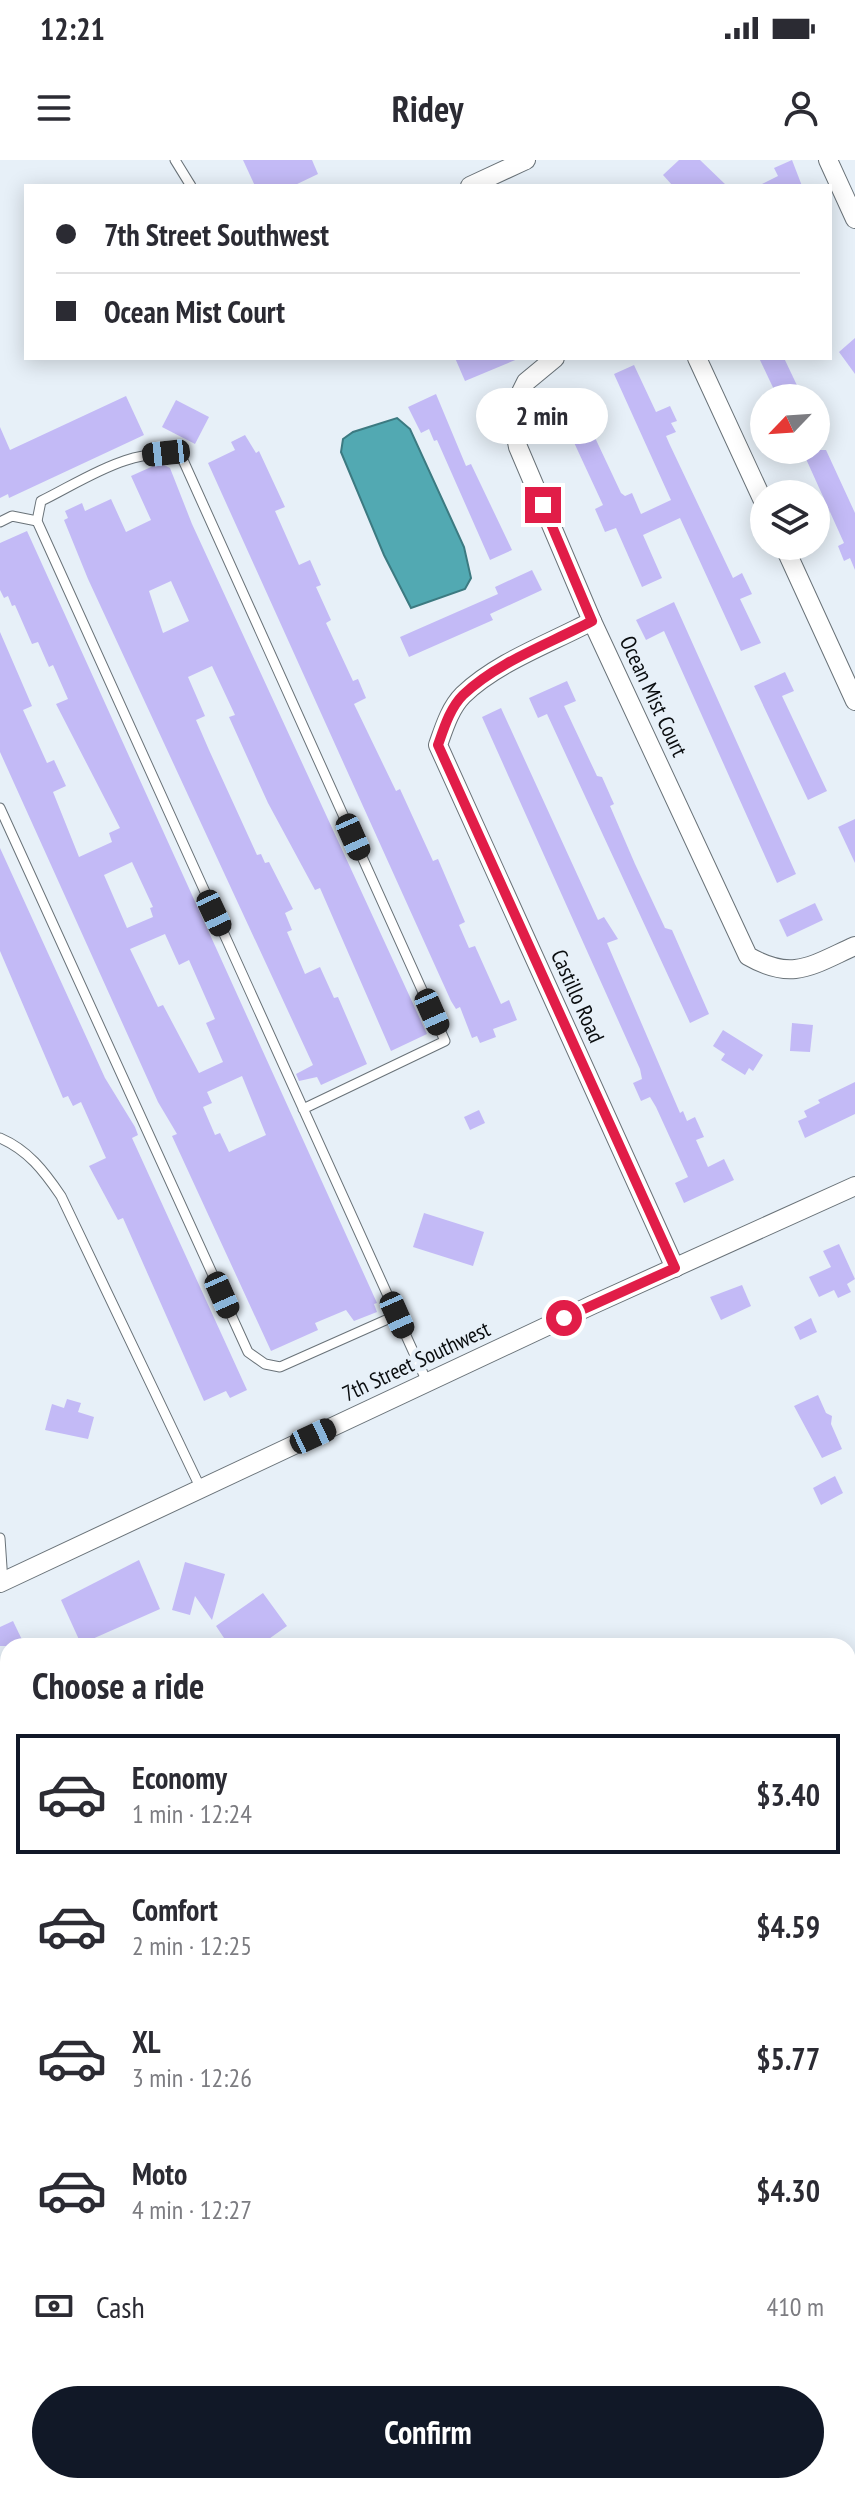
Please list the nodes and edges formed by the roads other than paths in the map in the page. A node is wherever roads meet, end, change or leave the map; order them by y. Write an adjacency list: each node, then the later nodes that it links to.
1 (175, 160): 4 (lane)
2 (526, 160): 5 (street)
3 (828, 160): 6 (street)
4 (190, 184)
5 (474, 184)
6 (855, 219)
7 (553, 360): 13 (street, Ocean Mist Court)
8 (698, 360): 9 (street)
9 (753, 480)
10 (37, 521): 11 (lane); 17 (lane); 17 (lane)
11 (0, 522)
12 (790, 560): 14 (street)
13 (592, 621): 16 (street, Ocean Mist Court); 20 (street, Castillo Road)
14 (855, 701)
15 (0, 808): 21 (lane)
16 (855, 946)
17 (303, 1109): 21 (lane)
18 (0, 1138): 23 (lane)
19 (855, 1186): 20 (street, 7th Street Southwest)
20 (675, 1268): 22 (street, 7th Street Southwest)
21 (397, 1315): 22 (lane)
22 (427, 1382): 23 (street, 7th Street Southwest)
23 (201, 1489): 25 (street, 7th Street Southwest)
24 (0, 1538): 25 (lane)
25 (1, 1583)

